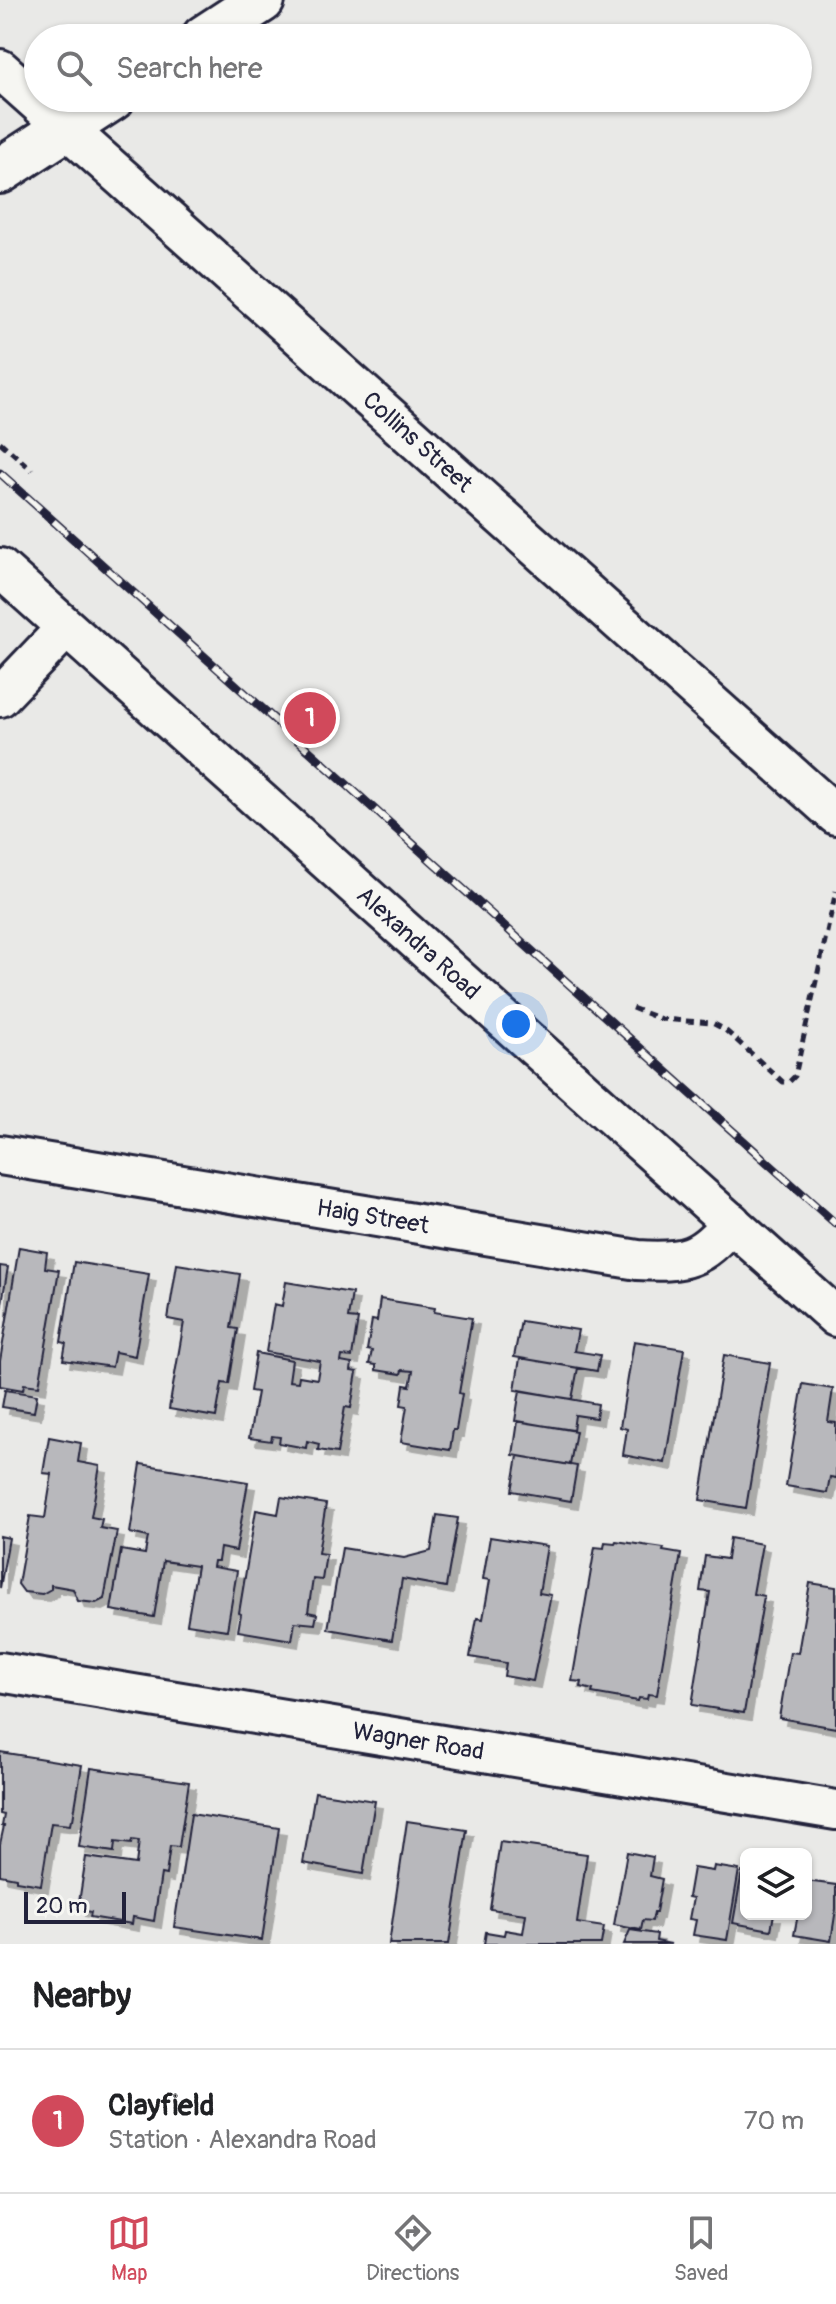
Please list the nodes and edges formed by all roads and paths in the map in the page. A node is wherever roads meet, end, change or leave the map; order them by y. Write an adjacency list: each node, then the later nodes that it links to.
1 (262, 0): 2 (highway)
2 (225, 24)
3 (0, 69): 4 (street, Collins Street)
4 (24, 90)
5 (48, 112): 7 (street, Collins Street)
6 (91, 112): 7 (highway)
7 (66, 128): 8 (highway); 14 (street, Collins Street)
8 (0, 171)
9 (0, 442): 10 (path)
10 (32, 470)
11 (0, 568): 12 (street, Alexandra Road)
12 (66, 628): 13 (street); 18 (street, Alexandra Road)
13 (0, 697)
14 (836, 815)
15 (836, 891): 16 (path)
16 (632, 1008)
17 (0, 1155): 18 (street, Haig Street)
18 (731, 1222): 19 (street, Alexandra Road)
19 (836, 1317)
20 (0, 1672): 21 (street, Wagner Road)
21 (836, 1810)

